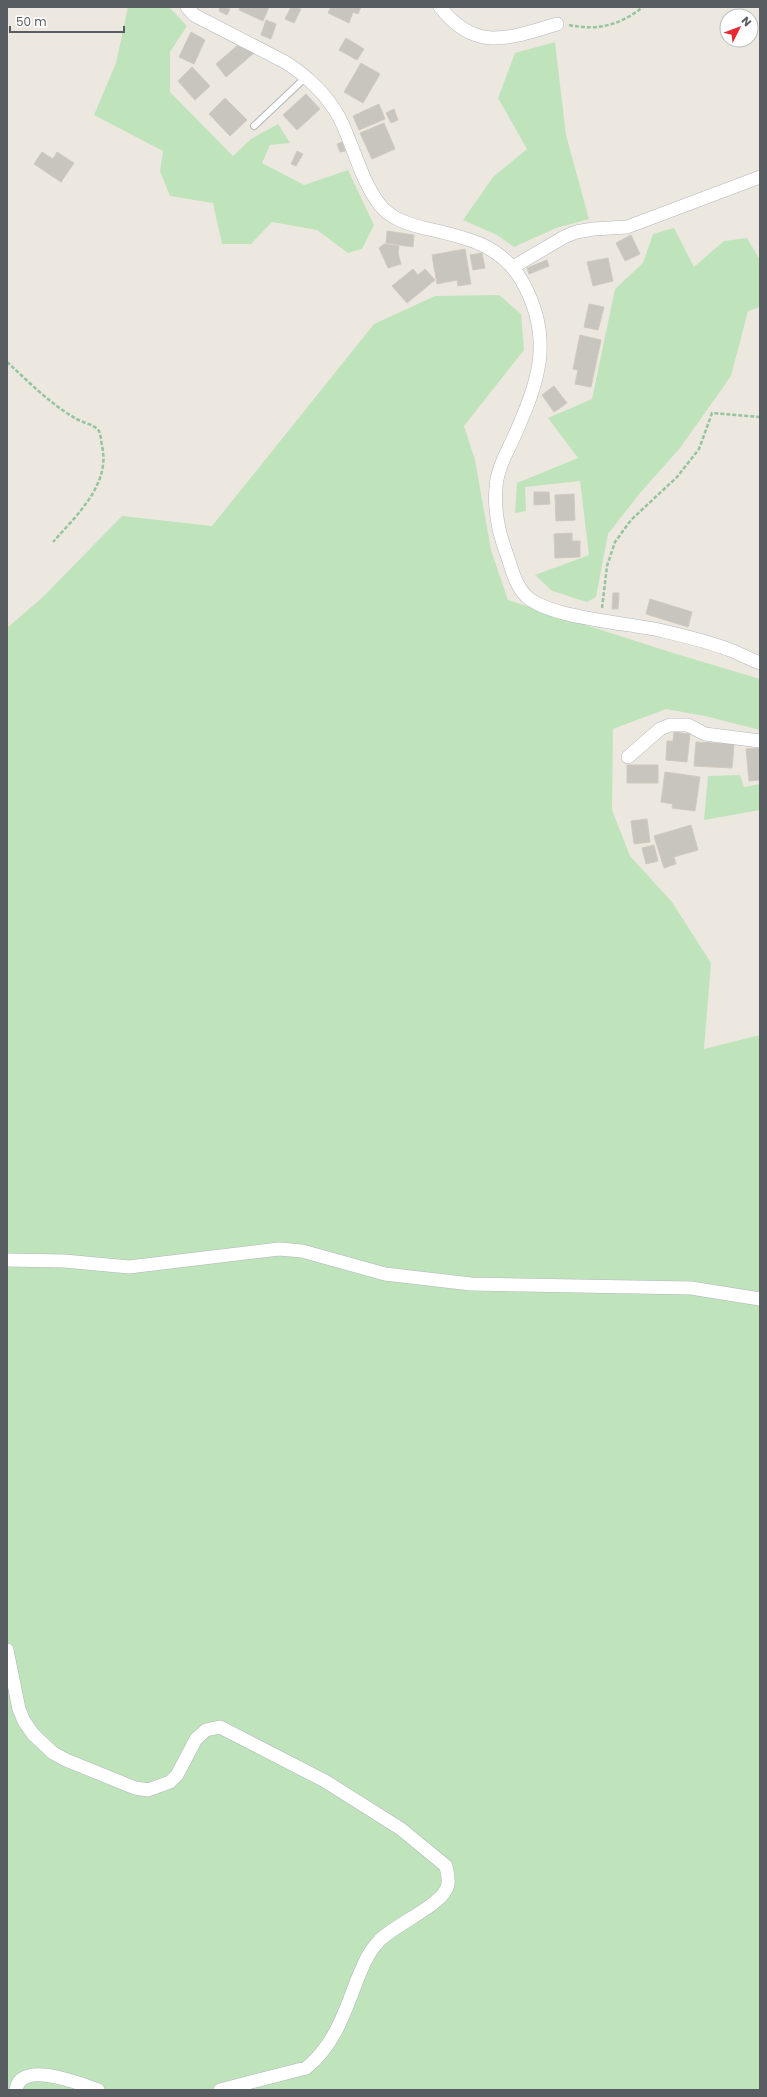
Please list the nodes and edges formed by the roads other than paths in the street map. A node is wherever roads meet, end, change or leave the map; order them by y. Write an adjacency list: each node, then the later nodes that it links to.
1 (187, 7): 4 (street)
2 (440, 7): 3 (street)
3 (557, 24)
4 (306, 77): 5 (lane); 7 (street)
5 (254, 126)
6 (760, 176): 7 (street)
7 (513, 268): 8 (street)
8 (760, 663)
9 (760, 741): 10 (street)
10 (628, 757)
11 (7, 1260): 12 (street)
12 (760, 1299)
13 (7, 1650): 16 (street)
14 (16, 2090): 15 (street)
15 (98, 2090)
16 (220, 2090)

